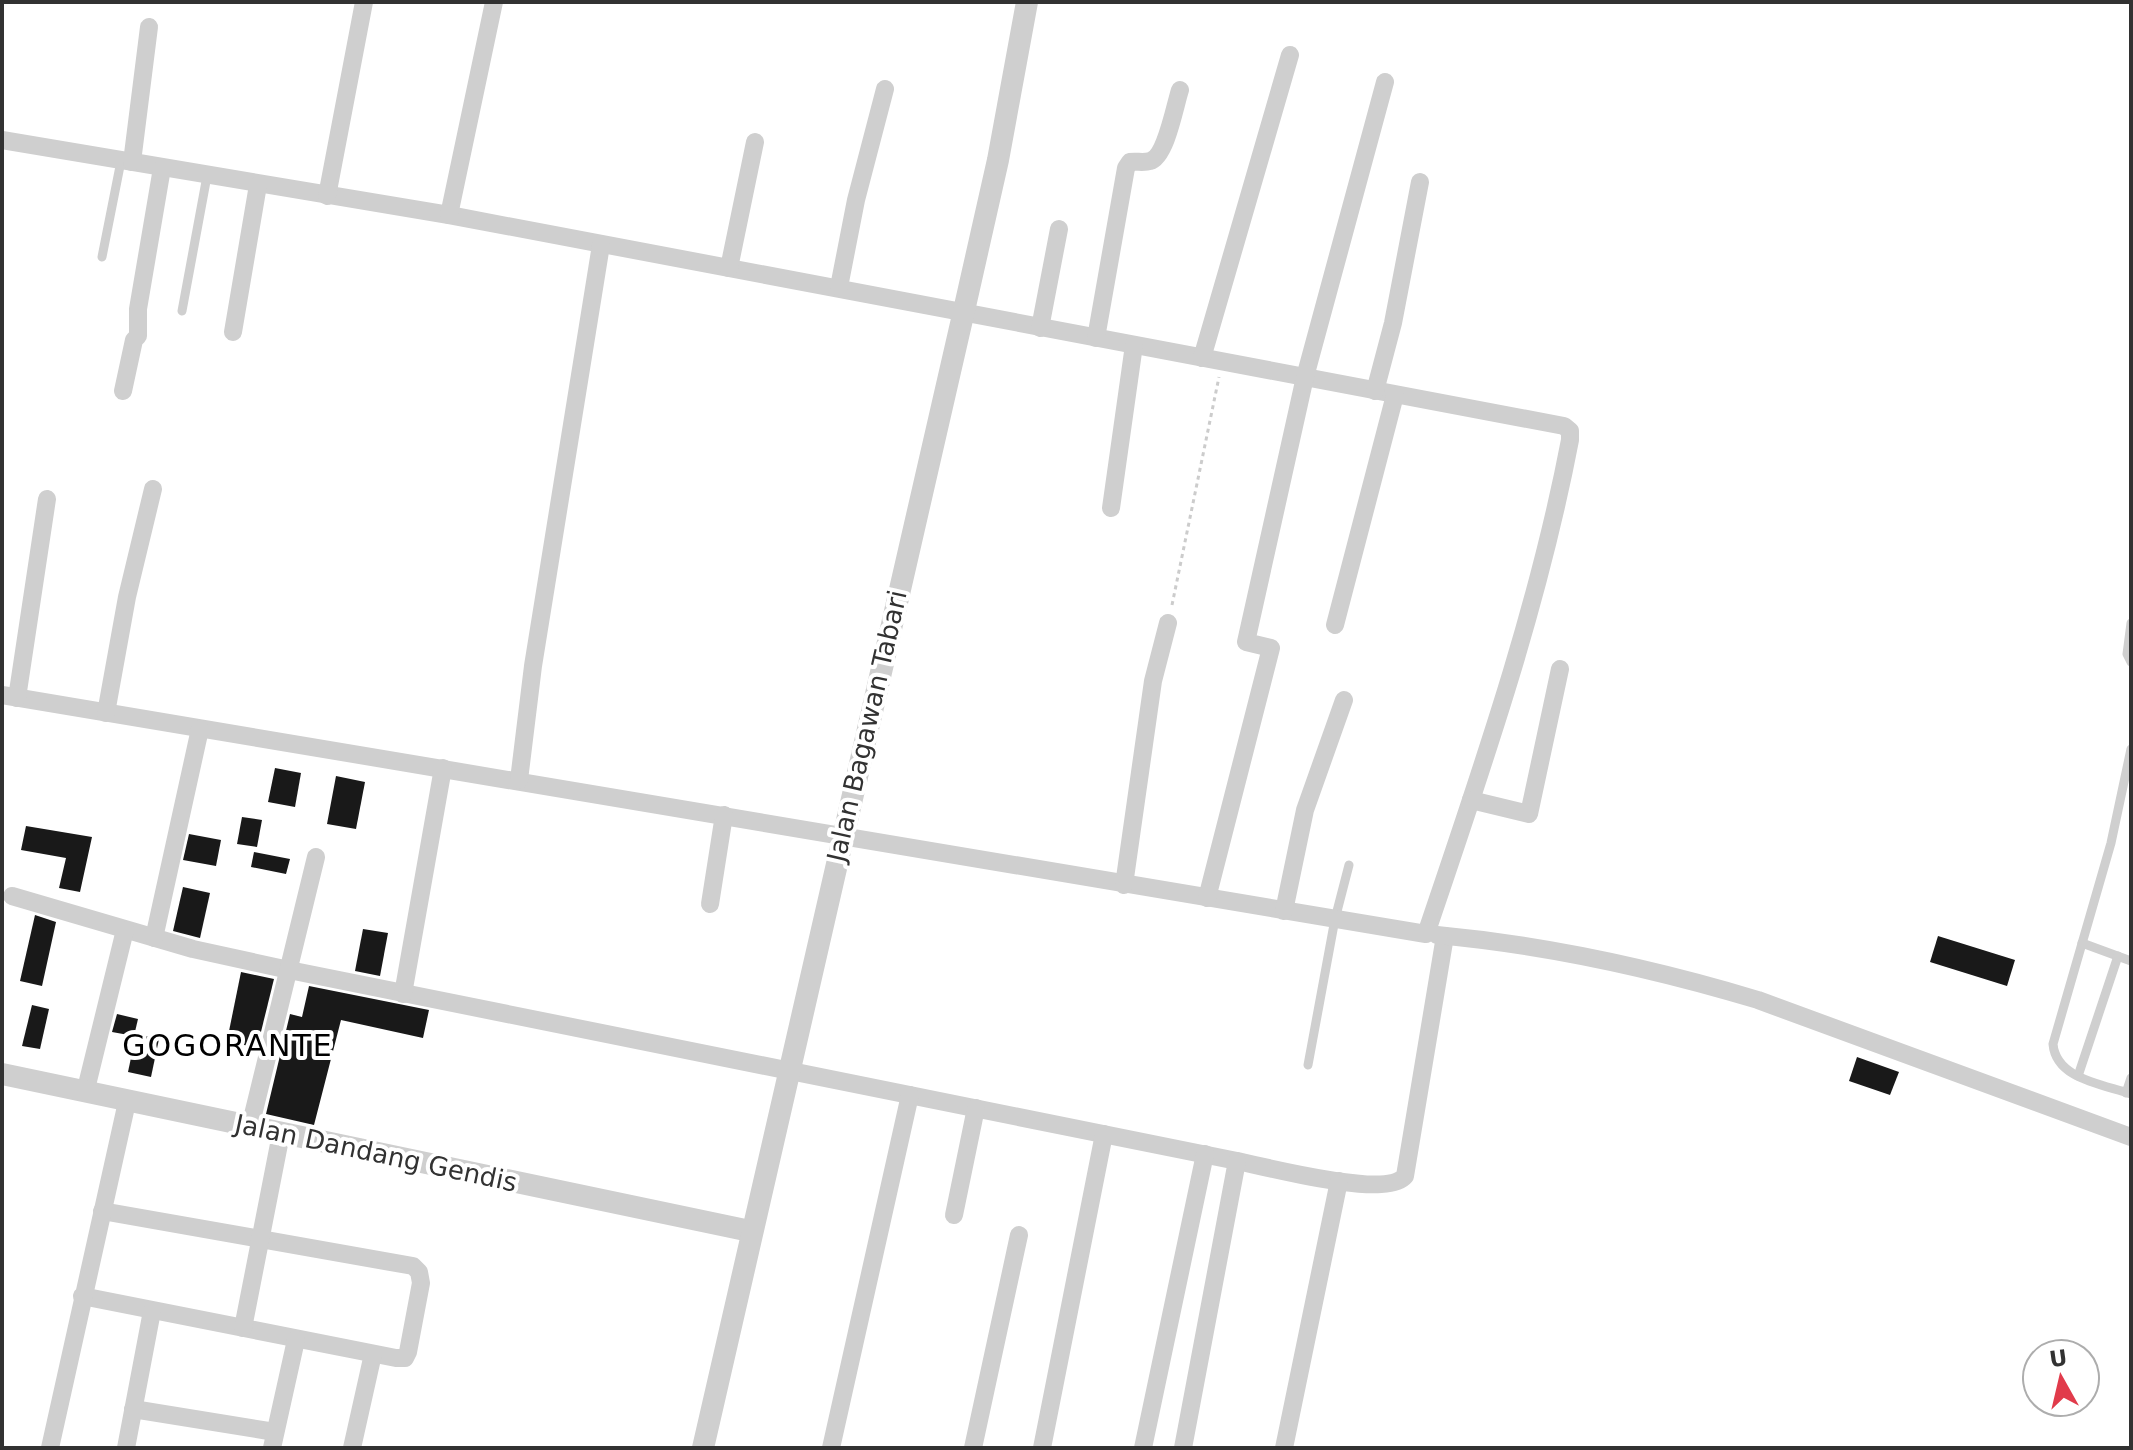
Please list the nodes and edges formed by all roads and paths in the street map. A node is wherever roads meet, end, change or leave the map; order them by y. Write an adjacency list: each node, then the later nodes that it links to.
1 (364, 2): 16 (street)
2 (494, 2): 17 (street)
3 (1027, 2): 24 (street, Jalan Bagawan Tabari)
4 (149, 27): 11 (street)
5 (1290, 55): 29 (street)
6 (1385, 82): 31 (street)
7 (885, 89): 22 (street)
8 (1180, 90): 27 (street)
9 (2, 140): 11 (street)
10 (755, 142): 21 (street)
11 (127, 162): 12 (street); 20 (lane)
12 (162, 168): 13 (street); 32 (street)
13 (207, 176): 15 (street); 23 (lane)
14 (1420, 182): 33 (street)
15 (258, 185): 16 (street); 26 (street)
16 (327, 196): 17 (street)
17 (449, 215): 19 (street)
18 (1059, 229): 25 (street)
19 (601, 245): 21 (street); 49 (street)
20 (102, 257)
21 (729, 268): 22 (street)
22 (839, 287): 24 (street)
23 (182, 311)
24 (964, 312): 25 (street); 52 (street, Jalan Bagawan Tabari)
25 (1040, 328): 27 (street)
26 (233, 332)
27 (1096, 338): 28 (street)
28 (1134, 345): 29 (street); 37 (street)
29 (1202, 358): 30 (street)
30 (1222, 362): 31 (street); 38 (path)
31 (1305, 377): 33 (street); 57 (street)
32 (123, 391)
33 (1375, 391): 34 (street)
34 (1395, 395): 40 (street); 50 (street)
35 (153, 489): 45 (street)
36 (47, 499): 43 (street)
37 (1111, 508)
38 (1168, 623): 55 (street)
39 (2131, 623): 41 (lane)
40 (1335, 625)
41 (2131, 662)
42 (1560, 669): 50 (street)
43 (10, 696): 45 (street)
44 (1344, 700): 59 (street)
45 (106, 713): 46 (street)
46 (200, 729): 48 (street); 64 (street)
47 (2131, 749): 65 (lane)
48 (443, 768): 49 (street); 69 (street)
49 (519, 780): 51 (street)
50 (1471, 800): 62 (street)
51 (724, 815): 52 (street); 58 (street)
52 (841, 836): 55 (street); 71 (street, Jalan Bagawan Tabari)
53 (316, 857): 68 (street)
54 (1349, 865): 60 (lane)
55 (1124, 885): 57 (street)
56 (12, 896): 61 (street)
57 (1207, 898): 59 (street)
58 (710, 904)
59 (1284, 911): 60 (street)
60 (1335, 919): 62 (street); 70 (lane)
61 (125, 930): 64 (street); 75 (street)
62 (1426, 934): 63 (street)
63 (1445, 936): 83 (street); 86 (street)
64 (154, 938): 68 (street)
65 (2082, 943): 66 (lane); 73 (lane)
66 (2118, 956): 67 (lane); 73 (lane)
67 (2131, 961)
68 (289, 970): 69 (street); 80 (street)
69 (403, 994): 71 (street)
70 (1308, 1065)
71 (790, 1070): 77 (street); 89 (street, Jalan Bagawan Tabari)
72 (2, 1074): 75 (street, Jalan Dandang Gendis)
73 (2078, 1076): 76 (lane)
74 (2131, 1078): 76 (lane)
75 (85, 1093): 78 (street, Jalan Dandang Gendis)
76 (2129, 1093)
77 (910, 1095): 79 (street); 103 (street)
78 (127, 1102): 80 (street, Jalan Dandang Gendis); 87 (street)
79 (976, 1108): 82 (street); 88 (street)
80 (250, 1127): 81 (street, Jalan Dandang Gendis)
81 (281, 1134): 89 (street, Jalan Dandang Gendis); 91 (street)
82 (1104, 1134): 84 (street); 105 (street)
83 (2131, 1137)
84 (1205, 1154): 85 (street); 106 (street)
85 (1237, 1161): 86 (street); 107 (street)
86 (1339, 1181): 108 (street)
87 (102, 1211): 91 (street); 92 (street)
88 (954, 1215)
89 (750, 1231): 102 (street, Jalan Bagawan Tabari)
90 (1019, 1235): 104 (street)
91 (261, 1241): 94 (street); 96 (street)
92 (82, 1296): 93 (street); 99 (street)
93 (152, 1311): 94 (street); 97 (street)
94 (243, 1328): 95 (street)
95 (296, 1340): 96 (street); 98 (street)
96 (373, 1354): 101 (street)
97 (133, 1409): 98 (street); 100 (street)
98 (274, 1440)
99 (50, 1448)
100 (126, 1448)
101 (352, 1448)
102 (703, 1448)
103 (831, 1448)
104 (973, 1448)
105 (1042, 1448)
106 (1143, 1448)
107 (1183, 1448)
108 (1284, 1448)

